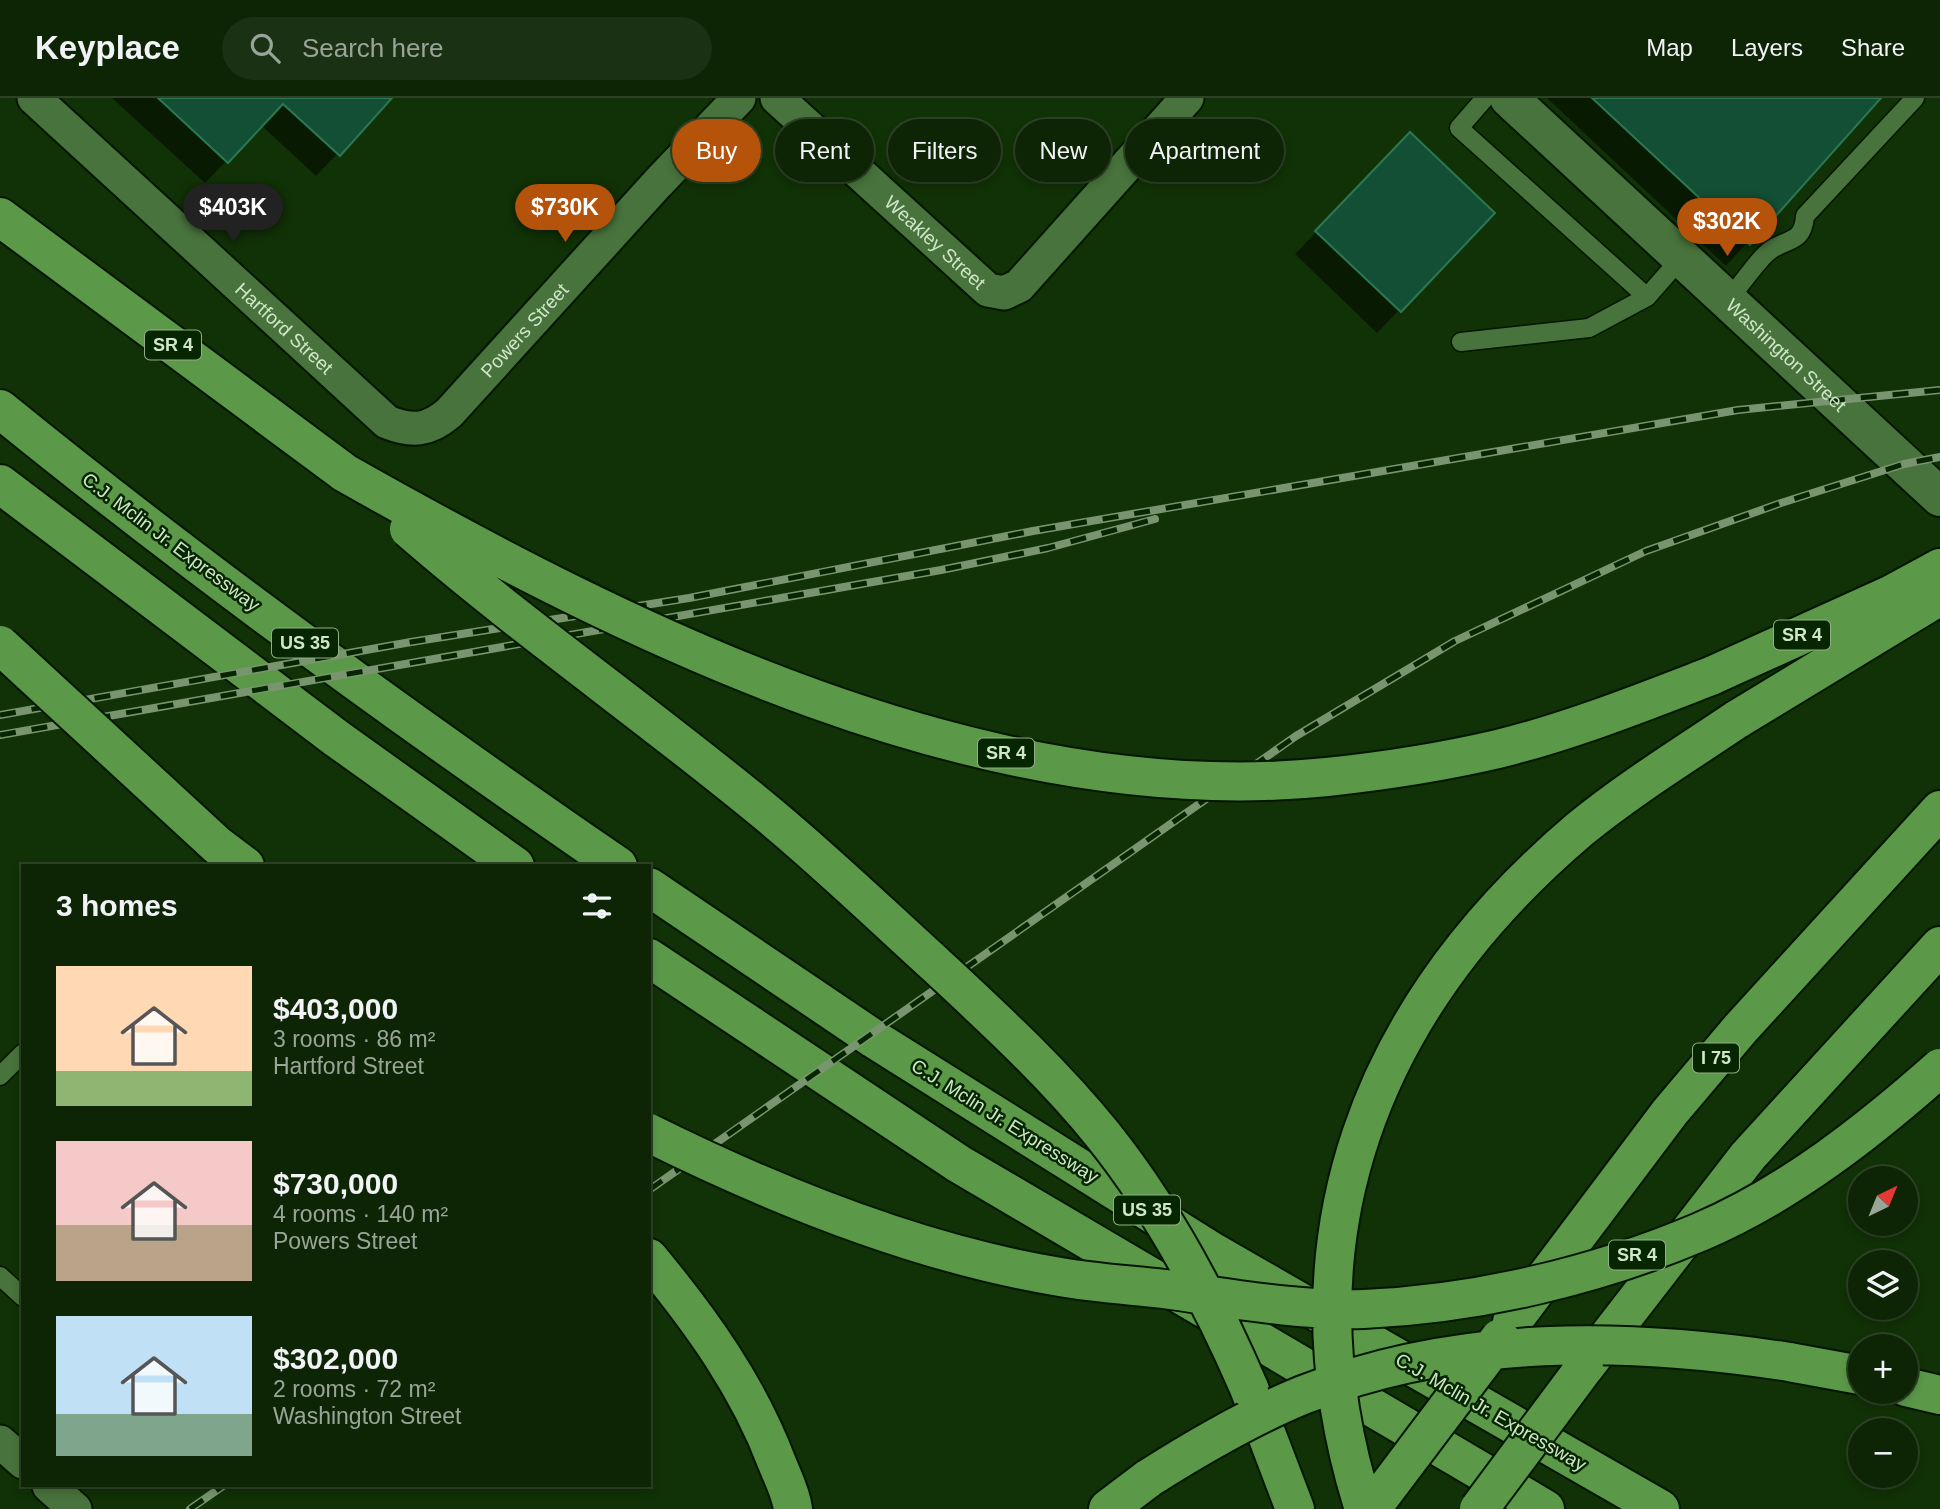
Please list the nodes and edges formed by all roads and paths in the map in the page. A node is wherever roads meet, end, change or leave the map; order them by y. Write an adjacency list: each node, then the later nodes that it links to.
1 (34, 98): 14 (street, Hartford Street)
2 (739, 98): 14 (street, Powers Street)
3 (777, 98): 4 (street, Weakley Street)
4 (1187, 98)
5 (1485, 98): 10 (lane)
6 (1509, 98): 9 (street, Washington Street)
7 (1915, 98): 11 (lane)
8 (0, 217): 15 (highway, SR 4)
9 (1682, 257): 10 (lane); 11 (street, Washington Street)
10 (1647, 297): 12 (lane)
11 (1728, 300): 17 (street, Washington Street)
12 (1461, 342)
13 (0, 409): 24 (highway, C.J. Mclin Jr. Expressway / US 35)
14 (416, 430)
15 (345, 473): 19 (highway, SR 4, bridge); 44 (highway, bridge)
16 (0, 484): 23 (highway, US 35)
17 (1940, 497)
18 (1940, 568): 19 (highway, SR 4)
19 (1915, 601): 45 (highway, bridge)
20 (0, 645): 22 (highway, bridge)
21 (1940, 810): 45 (highway, I 75, bridge)
22 (234, 859)
23 (512, 864)
24 (615, 864)
25 (651, 888): 48 (highway, C.J. Mclin Jr. Expressway / US 35)
26 (1940, 946): 46 (highway, bridge)
27 (651, 959): 47 (highway, US 35)
28 (21, 1055): 30 (lane)
29 (1940, 1068): 31 (highway, SR 4, bridge)
30 (0, 1076)
31 (651, 1134)
32 (651, 1260): 42 (highway)
33 (0, 1276): 34 (lane)
34 (21, 1295)
35 (1848, 1373): 43 (highway, bridge)
36 (1918, 1390): 37 (highway)
37 (1940, 1395)
38 (0, 1442): 39 (street)
39 (21, 1460)
40 (50, 1487): 41 (street)
41 (75, 1509)
42 (793, 1509)
43 (1108, 1509)
44 (1295, 1509)
45 (1369, 1509)
46 (1479, 1509)
47 (1545, 1509)
48 (1660, 1509)

